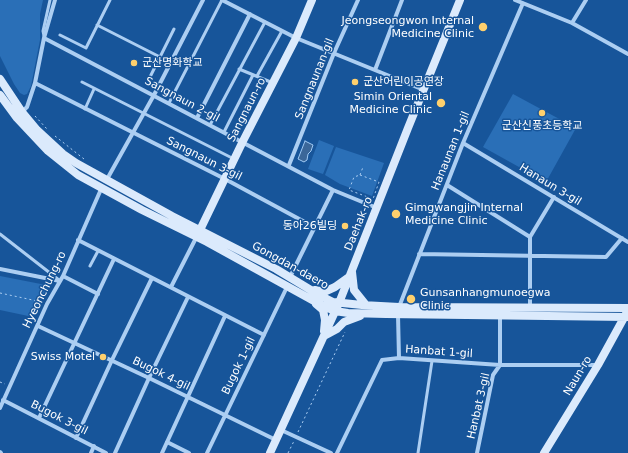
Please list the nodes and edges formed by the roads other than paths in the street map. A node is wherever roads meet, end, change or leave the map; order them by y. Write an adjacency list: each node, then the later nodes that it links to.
1 (50, 0): 20 (lane)
2 (55, 0): 20 (street)
3 (110, 0): 16 (lane)
4 (203, 0): 37 (street, Hyeonchung-ro)
5 (222, 0): 13 (street); 38 (lane)
6 (312, 0): 21 (street, Sangnaun-ro)
7 (358, 0): 22 (street, Sangnaunan-gil)
8 (402, 0): 26 (street)
9 (460, 0): 35 (street, Daehak-ro)
10 (515, 0): 12 (street)
11 (586, 0): 15 (street)
12 (524, 3): 15 (street); 47 (street, Hanaunan 1-gil)
13 (250, 14): 14 (street); 42 (street)
14 (265, 22): 18 (street); 25 (lane)
15 (572, 23): 23 (street)
16 (97, 25): 19 (lane); 24 (lane)
17 (174, 29): 24 (lane)
18 (282, 31): 21 (street); 28 (lane)
19 (60, 36)
20 (44, 38): 32 (street); 37 (street, Sangnaun 2-gil)
21 (296, 38): 22 (street); 33 (street, Sangnaun-ro)
22 (334, 53): 26 (street); 49 (street, Sangnaunan-gil)
23 (628, 54)
24 (160, 57): 30 (lane)
25 (240, 69): 27 (lane); 43 (lane)
26 (375, 70): 35 (street)
27 (253, 75): 28 (lane); 44 (lane)
28 (257, 76): 33 (lane)
29 (0, 79): 39 (street, Gongdan-daero)
30 (149, 79)
31 (82, 82): 34 (lane)
32 (34, 83): 39 (street); 40 (street, Sangnaun 3-gil)
33 (273, 83): 46 (street, Sangnaun-ro)
34 (94, 88): 40 (lane); 41 (lane)
35 (424, 90): 55 (street, Daehak-ro)
36 (0, 95): 51 (street, Gongdan-daero)
37 (154, 95): 38 (street, Sangnaun 2-gil); 41 (street, Hyeonchung-ro)
38 (169, 103): 42 (street, Sangnaun 2-gil)
39 (24, 109): 51 (street, Gongdan-daero)
40 (84, 109): 45 (street, Sangnaun 3-gil)
41 (143, 114): 45 (street, Hyeonchung-ro); 48 (lane)
42 (197, 118): 43 (street, Sangnaun 2-gil)
43 (210, 125): 44 (street, Sangnaun 2-gil)
44 (224, 132): 46 (street, Sangnaun 2-gil)
45 (132, 133): 50 (street, Sangnaun 3-gil); 51 (street, Hyeonchung-ro)
46 (243, 141): 48 (street, Sangnaun-ro); 49 (street, Sangnaun 2-gil)
47 (463, 143): 52 (street, Hanaunan 1-gil); 54 (street, Hanaun 3-gil)
48 (234, 159): 50 (street, Sangnaun-ro)
49 (289, 165): 53 (street, Sangnaun 2-gil)
50 (225, 179): 56 (street, Sangnaun 3-gil); 58 (street, Sangnaun-ro)
51 (104, 184): 58 (street, Gongdan-daero); 61 (street, Hyeonchung-ro)
52 (447, 185): 59 (street); 64 (street, Hanaunan 1-gil)
53 (333, 190): 55 (street, Sangnaun 2-gil); 56 (street)
54 (554, 197): 59 (street); 60 (street, Hanaun 3-gil)
55 (377, 208): 69 (street, Daehak-ro)
56 (314, 227): 72 (street)
57 (0, 234): 73 (lane)
58 (198, 234): 72 (street, Gongdan-daero); 74 (street); 75 (street, Gongdan-daero)
59 (530, 237): 65 (street)
60 (622, 238): 62 (street, Hanaun 3-gil); 65 (street)
61 (78, 240): 63 (street); 70 (street, Hyeonchung-ro)
62 (628, 242)
63 (98, 251): 66 (street); 67 (lane)
64 (419, 254): 65 (street); 84 (street, Hanaunan 1-gil)
65 (530, 256): 81 (street)
66 (114, 259): 71 (street); 77 (street)
67 (90, 266)
68 (0, 269): 73 (street)
69 (351, 274): 76 (street); 80 (street, Daehak-ro); 82 (street)
70 (63, 276): 73 (street, Hyeonchung-ro); 77 (street)
71 (152, 278): 74 (street); 93 (street)
72 (290, 278): 76 (street, Gongdan-daero)
73 (60, 281): 88 (street, Hyeonchung-ro)
74 (171, 287): 78 (street)
75 (287, 287): 79 (street, Gongdan-daero); 89 (street, Bugok 1-gil)
76 (311, 290): 80 (street, Gongdan-daero)
77 (98, 294): 91 (street)
78 (188, 297): 86 (street); 97 (street)
79 (313, 301): 83 (street, Gongdan-daero); 90 (street)
80 (339, 303): 82 (street, Gongdan-daero); 83 (street, Daehak-ro)
81 (530, 308): 84 (street, Gongdan-daero); 85 (street, Gongdan-daero)
82 (366, 310): 83 (street, Gongdan-daero); 84 (street, Gongdan-daero); 90 (street)
83 (335, 311): 90 (street, Daehak-ro)
84 (398, 311): 87 (street, Gongdan-daero); 92 (street)
85 (627, 313): 87 (street, Gongdan-daero); 96 (street, Naun-ro)
86 (225, 316): 89 (street); 98 (street)
87 (500, 316): 95 (street, Hanbat 3-gil)
88 (38, 326): 91 (street, Bugok 4-gil); 99 (street, Hyeonchung-ro)
89 (264, 335): 101 (street, Bugok 1-gil)
90 (323, 338): 103 (street, Daehak-ro)
91 (75, 343): 93 (street, Bugok 4-gil); 102 (street)
92 (399, 358): 94 (street, Hanbat 1-gil); 116 (street, Hanbat 1-gil)
93 (112, 360): 97 (street, Bugok 4-gil); 104 (street)
94 (432, 360): 95 (street, Hanbat 1-gil); 117 (lane)
95 (500, 365): 96 (street, Hanbat 1-gil); 118 (street, Hanbat 3-gil)
96 (598, 365): 119 (street, Naun-ro)
97 (149, 378): 98 (street, Bugok 4-gil); 110 (street)
98 (187, 397): 101 (street, Bugok 4-gil); 106 (street)
99 (3, 400): 100 (street, Hyeonchung-ro); 102 (street, Bugok 3-gil)
100 (0, 408)
101 (226, 415): 105 (street, Bugok 4-gil); 113 (street, Bugok 1-gil)
102 (39, 418): 104 (street, Bugok 3-gil)
103 (281, 430): 105 (street, Daehak-ro); 115 (street)
104 (76, 438): 107 (street, Bugok 3-gil)
105 (276, 440): 114 (street, Daehak-ro)
106 (167, 442): 111 (street); 112 (street)
107 (94, 446): 108 (street); 109 (street, Bugok 3-gil)
108 (90, 453)
109 (106, 453)
110 (115, 453)
111 (162, 453)
112 (189, 453)
113 (208, 453)
114 (270, 453)
115 (331, 453)
116 (337, 453)
117 (418, 453)
118 (477, 453)
119 (544, 453)

